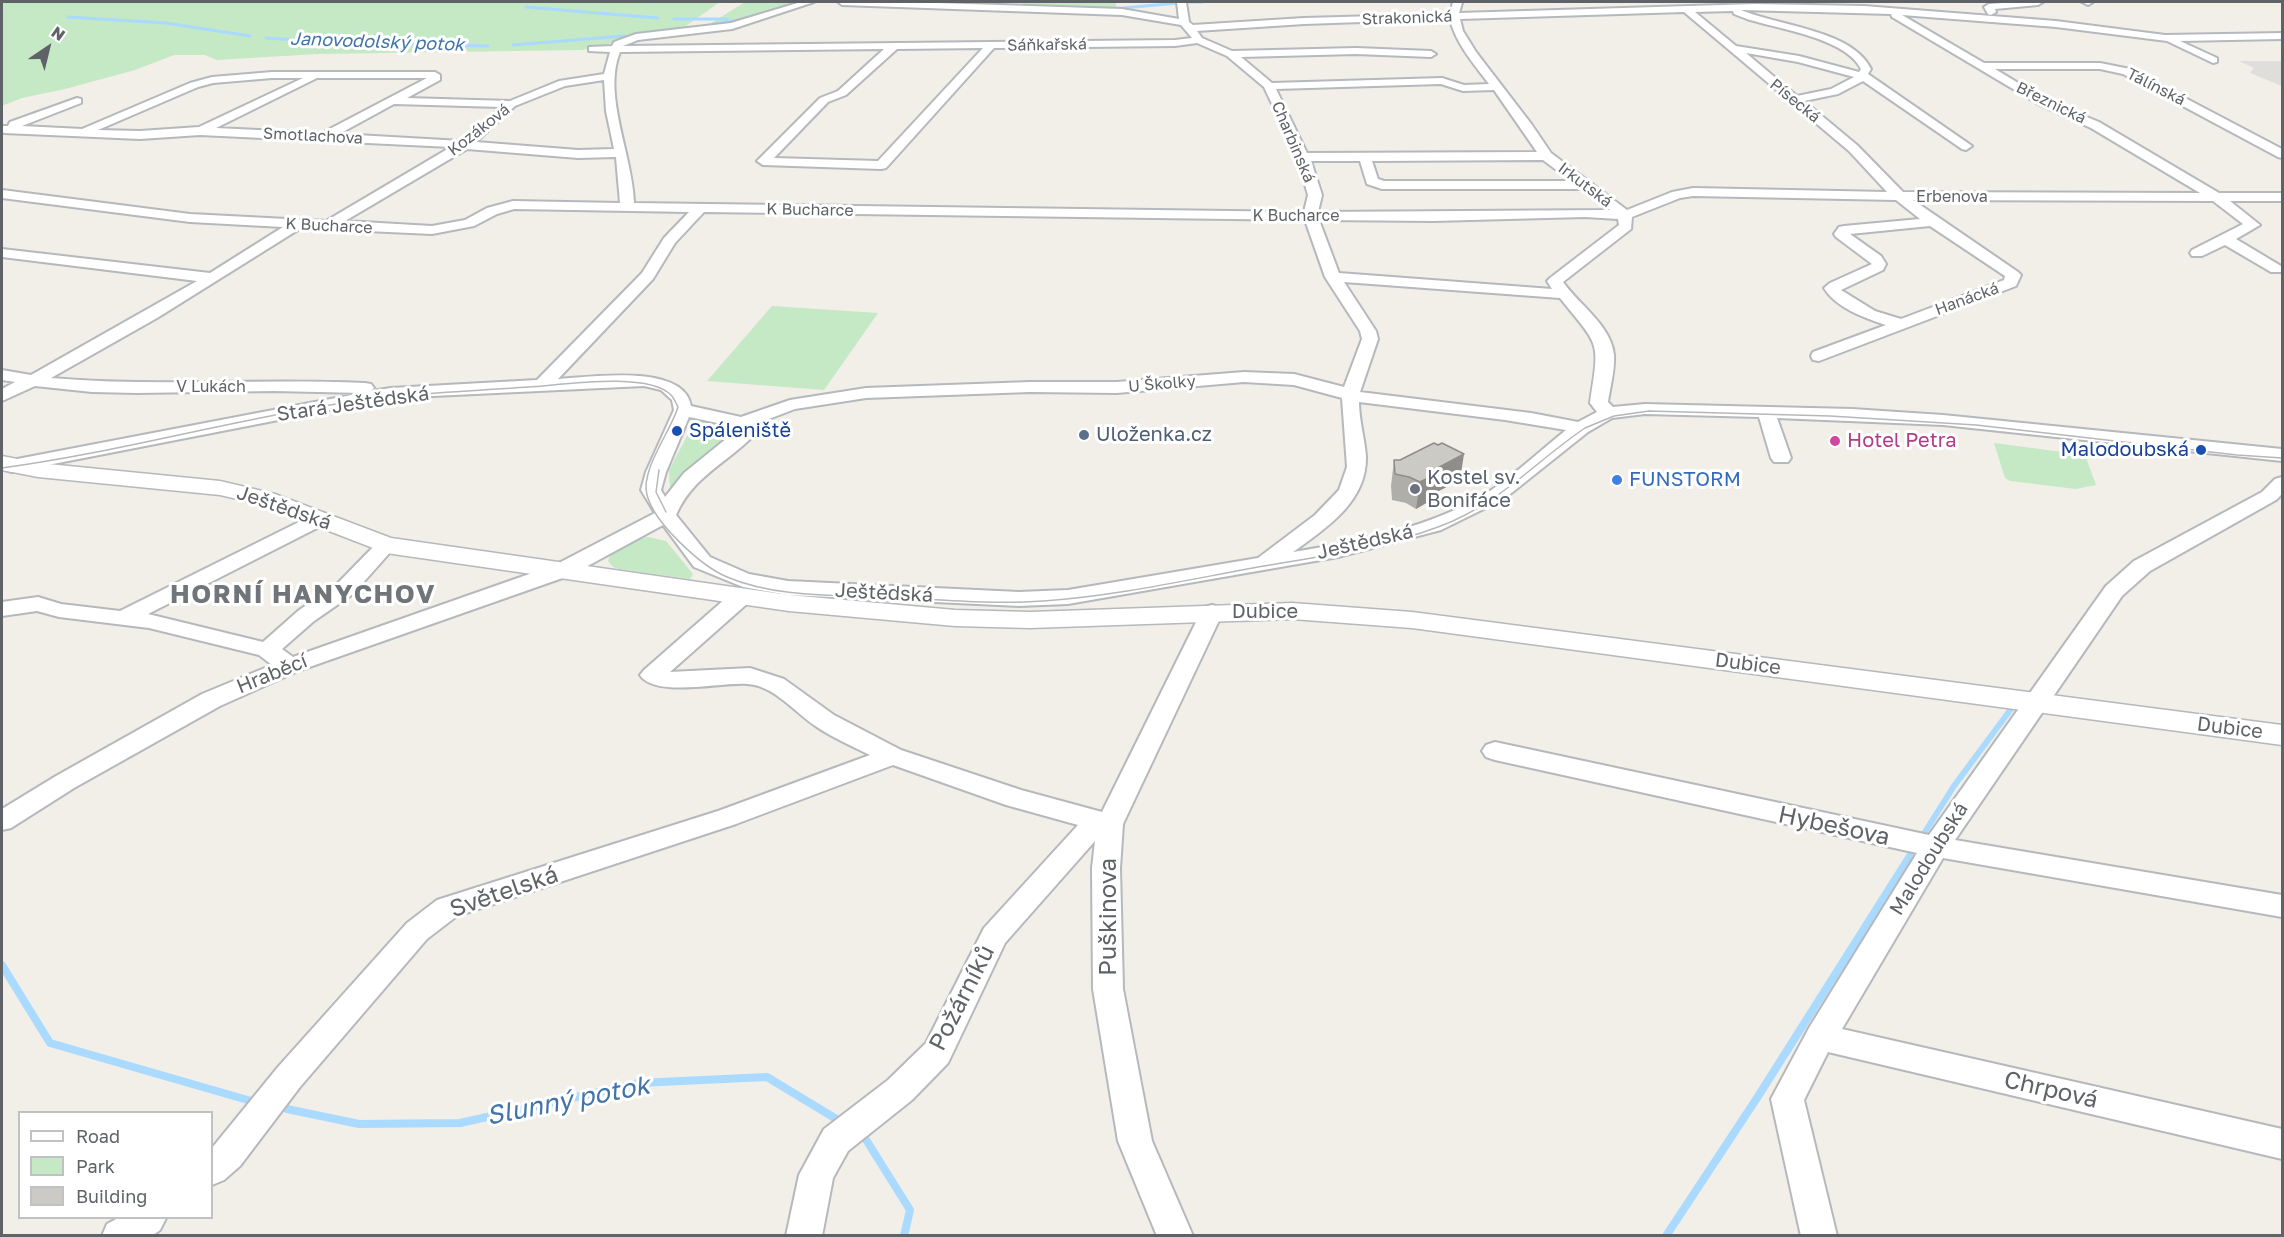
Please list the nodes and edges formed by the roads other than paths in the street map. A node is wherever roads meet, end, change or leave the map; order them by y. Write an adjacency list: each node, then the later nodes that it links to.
1 (809, 2): 21 (street)
2 (842, 2): 13 (street, Strakonická)
3 (1182, 2): 13 (street)
4 (1458, 2): 11 (street)
5 (1719, 2): 8 (street, Strakonická)
6 (2038, 2): 12 (street)
7 (1784, 4): 8 (street, Strakonická); 10 (street, Strakonická)
8 (1731, 8): 9 (street, Strakonická); 28 (street)
9 (1687, 10): 11 (street, Strakonická); 19 (street, Písecká)
10 (1888, 11): 12 (street, Strakonická); 25 (street, Březnická)
11 (1454, 16): 13 (street, Strakonická); 30 (street, Irkutská)
12 (1995, 19): 15 (street, Strakonická)
13 (1188, 26): 16 (street)
14 (2283, 36): 15 (street, Strakonická)
15 (2165, 38): 24 (street, Strakonická)
16 (1198, 40): 18 (street, Sáňkařská); 22 (street, Charbinská)
17 (895, 45): 18 (street, Sáňkařská); 18 (street); 21 (street, Sáňkařská)
18 (991, 45)
19 (1730, 48): 28 (street); 31 (street, Písecká)
20 (593, 49): 21 (street, Sáňkařská)
21 (615, 49): 27 (street)
22 (1231, 54): 23 (street); 29 (street, Charbinská)
23 (1431, 54)
24 (2213, 60)
25 (1982, 66): 42 (street, Tálínská); 49 (street, Březnická)
26 (322, 74): 33 (street); 36 (street); 37 (street)
27 (610, 76): 34 (street, Kozáková); 41 (street)
28 (1863, 76): 31 (street); 40 (street)
29 (1269, 86): 30 (street); 44 (street, Charbinská)
30 (1497, 87): 43 (street, Irkutská)
31 (1794, 100): 48 (street, Písecká)
32 (76, 101): 35 (street)
33 (392, 101): 34 (street); 38 (street)
34 (511, 104): 39 (street, Kozáková)
35 (3, 130): 37 (street, Smotlachova)
36 (200, 131): 37 (street, Smotlachova); 38 (street, Smotlachova)
37 (80, 133)
38 (324, 137): 39 (street, Smotlachova)
39 (466, 144): 41 (street, Smotlachova); 57 (street, Kozáková)
40 (1966, 146)
41 (621, 153): 51 (street)
42 (2283, 154)
43 (1546, 156): 45 (street); 46 (street, Irkutská)
44 (1303, 157): 45 (street); 54 (street, Charbinská)
45 (1365, 157): 46 (street)
46 (1584, 185): 53 (street, Irkutská)
47 (2, 194): 56 (street, K Bucharce)
48 (1899, 196): 49 (street, Erbenova); 53 (street, Erbenova); 55 (street, Hanácká)
49 (2215, 196): 50 (street, Erbenova); 58 (street, Březnická)
50 (2283, 197)
51 (627, 208): 52 (street, K Bucharce); 57 (street, K Bucharce)
52 (700, 209): 54 (street, K Bucharce); 69 (street)
53 (1625, 215): 54 (street, K Bucharce); 64 (street, Irkutská)
54 (1310, 216): 62 (street, Charbinská)
55 (1934, 222): 65 (street, Hanácká); 65 (street)
56 (296, 225): 57 (street, K Bucharce); 63 (street)
57 (327, 226)
58 (2225, 240): 60 (street); 61 (street)
59 (2, 253): 63 (street)
60 (2197, 254)
61 (2276, 269)
62 (1333, 277): 64 (street); 72 (street, Charbinská)
63 (213, 278): 68 (street)
64 (1562, 294): 75 (street)
65 (1899, 324): 66 (street, Hanácká)
66 (1819, 356)
67 (2, 375): 68 (street, V Lukách)
68 (30, 382): 70 (street, V Lukách); 71 (street)
69 (542, 385): 70 (street, Stará Ještědská); 73 (street, Stará Ještědská)
70 (392, 393): 80 (street, Stará Ještědská)
71 (2, 396)
72 (1351, 396): 76 (street, U Školky); 77 (street, U Školky); 85 (street, Charbinská)
73 (683, 410): 76 (street); 82 (street)
74 (1766, 412): 75 (street, Ještědská); 78 (street, Ještědská); 79 (street)
75 (1608, 413): 77 (street, Ještědská)
76 (743, 423): 82 (street)
77 (1581, 428): 85 (street, Ještědská)
78 (2283, 455)
79 (1782, 458)
80 (7, 464): 83 (street, Ještědská)
81 (2283, 483): 93 (street, Malodoubská)
82 (666, 515): 85 (street, Ještědská); 86 (street)
83 (320, 519): 84 (street, Ještědská); 90 (street)
84 (386, 545): 86 (street, Ještědská); 91 (street)
85 (1265, 563)
86 (563, 570): 87 (street, Ještědská); 92 (street, Hraběcí)
87 (741, 597): 89 (street, Ještědská); 96 (street)
88 (2, 609): 90 (street)
89 (1212, 612): 93 (street, Dubice); 98 (street, Puškinova)
90 (123, 618): 91 (street)
91 (267, 650): 92 (street)
92 (290, 666): 97 (street, Hraběcí)
93 (2033, 704): 94 (street, Dubice); 99 (street, Malodoubská)
94 (2283, 735)
95 (1495, 751): 99 (street, Hybešova)
96 (892, 756): 98 (street); 103 (street, Světelská)
97 (2, 821)
98 (1104, 823): 106 (street, Požárníků); 107 (street, Puškinova)
99 (1936, 846): 100 (street, Hybešova); 101 (street, Malodoubská)
100 (2283, 906)
101 (1820, 1037): 102 (street, Chrpová); 108 (street, Malodoubská)
102 (2283, 1143)
103 (213, 1168)
104 (146, 1219): 105 (street)
105 (120, 1236)
106 (804, 1236)
107 (1175, 1236)
108 (1819, 1236)

